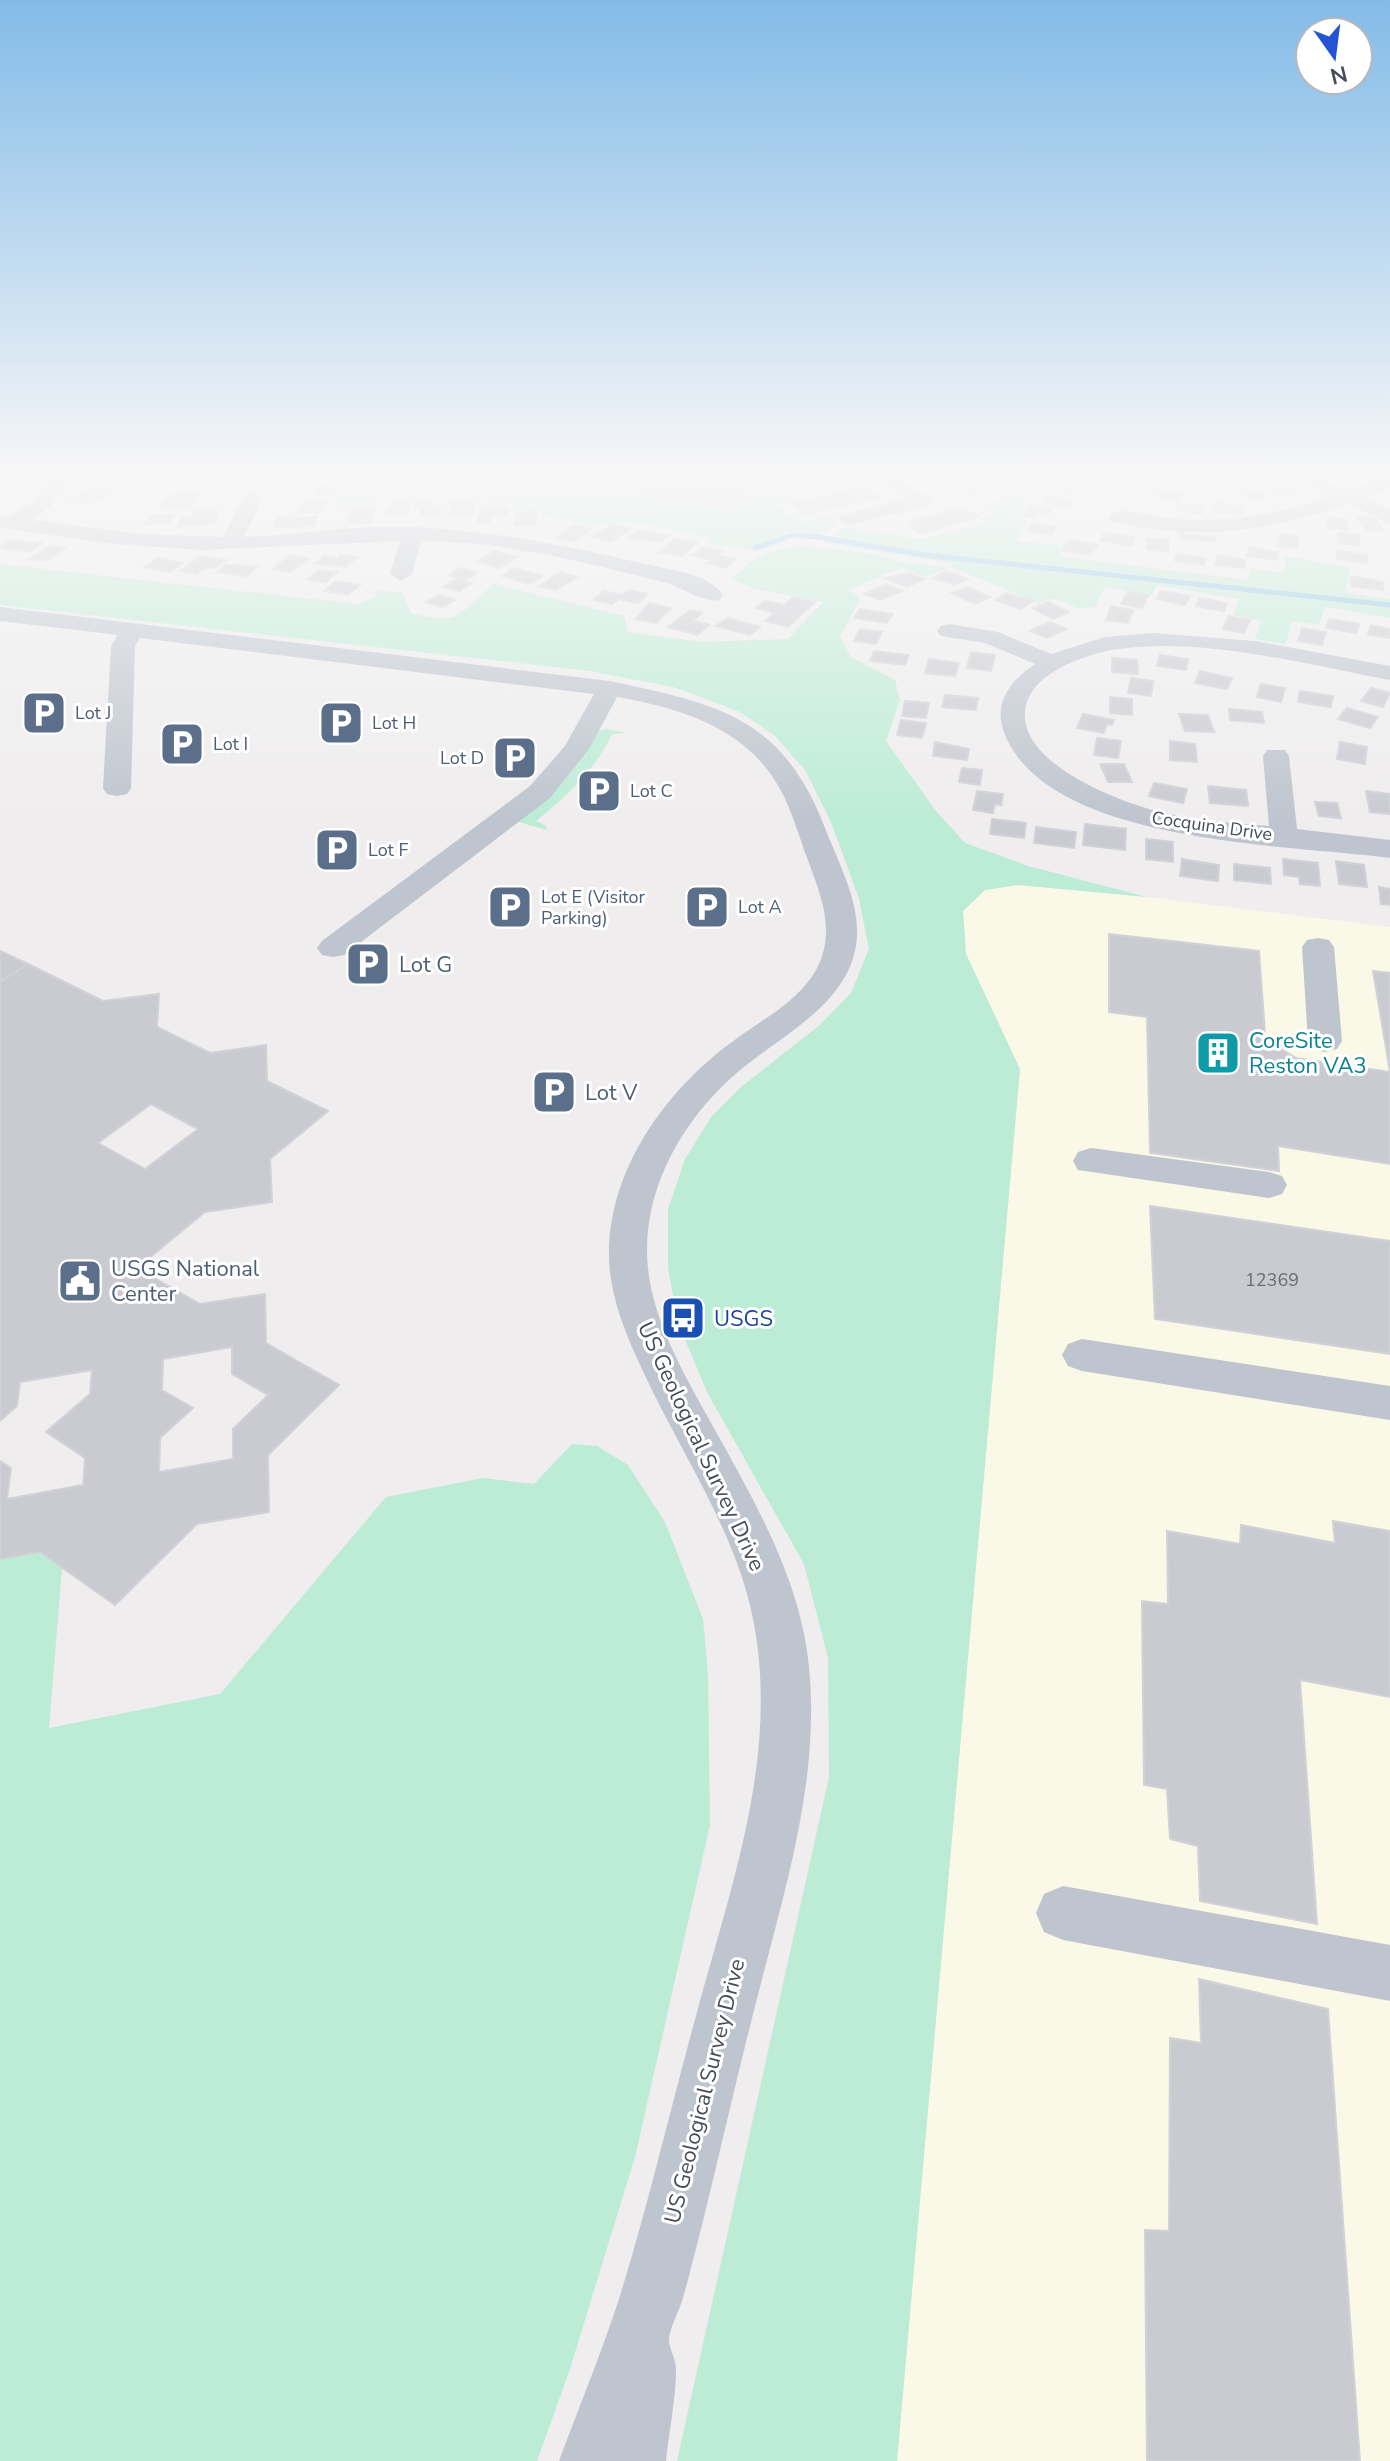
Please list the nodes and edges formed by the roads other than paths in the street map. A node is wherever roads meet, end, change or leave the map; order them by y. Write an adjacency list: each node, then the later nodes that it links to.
1 (703, 590): 2 (street)
2 (712, 595)
3 (0, 614): 4 (street, US Geological Survey Drive)
4 (134, 630): 8 (street, US Geological Survey Drive); 10 (street)
5 (949, 631): 6 (street)
6 (1050, 662): 7 (street, Cocquina Drive); 11 (street, Cocquina Drive)
7 (1390, 673)
8 (610, 688): 14 (street); 22 (street, US Geological Survey Drive)
9 (1276, 756): 11 (street)
10 (117, 788)
11 (1284, 836): 12 (street, Cocquina Drive)
12 (1390, 849)
13 (1318, 947): 15 (street)
14 (333, 948)
15 (1325, 1041)
16 (1091, 1161): 17 (street)
17 (1269, 1185)
18 (1082, 1355): 19 (street)
19 (1390, 1403)
20 (1063, 1913): 21 (street)
21 (1390, 1973)
22 (653, 2289): 23 (street, US Geological Survey Drive); 24 (street, US Geological Survey Drive)
23 (593, 2461)
24 (632, 2461)

